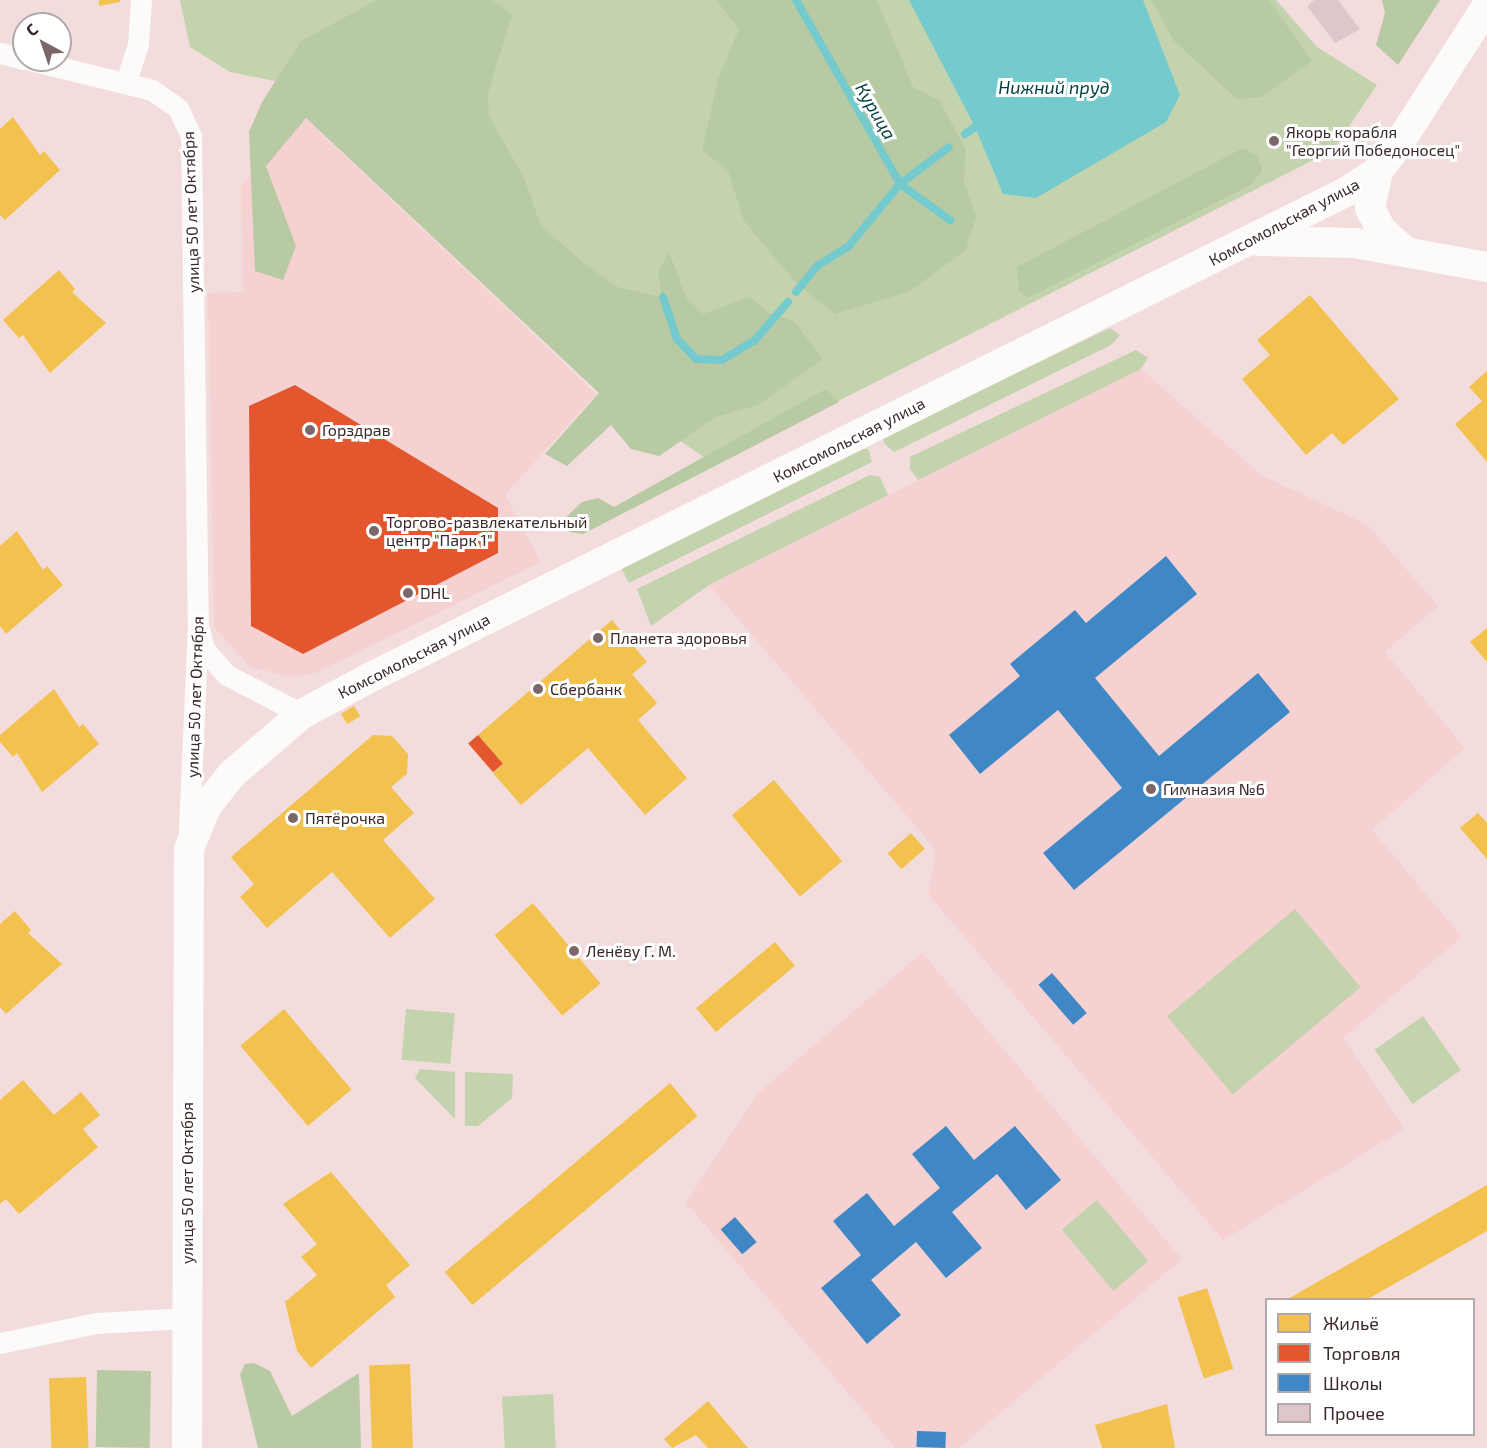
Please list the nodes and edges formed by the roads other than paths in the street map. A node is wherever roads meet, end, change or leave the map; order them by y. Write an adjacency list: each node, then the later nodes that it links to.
1 (141, 0): 4 (street)
2 (1487, 6): 5 (street, Комсомольская улица)
3 (72, 70): 9 (street, улица 50 лет Октября)
4 (129, 72)
5 (1378, 171): 6 (street, Комсомольская улица); 7 (street)
6 (1250, 241): 7 (street); 10 (street, Комсомольская улица)
7 (1403, 249): 8 (street)
8 (1487, 267)
9 (198, 624): 10 (street); 11 (street, улица 50 лет Октября)
10 (303, 714): 11 (street, Комсомольская улица)
11 (189, 849): 12 (street, улица 50 лет Октября)
12 (187, 1318): 13 (street); 14 (street, улица 50 лет Октября)
13 (0, 1343)
14 (187, 1448)

